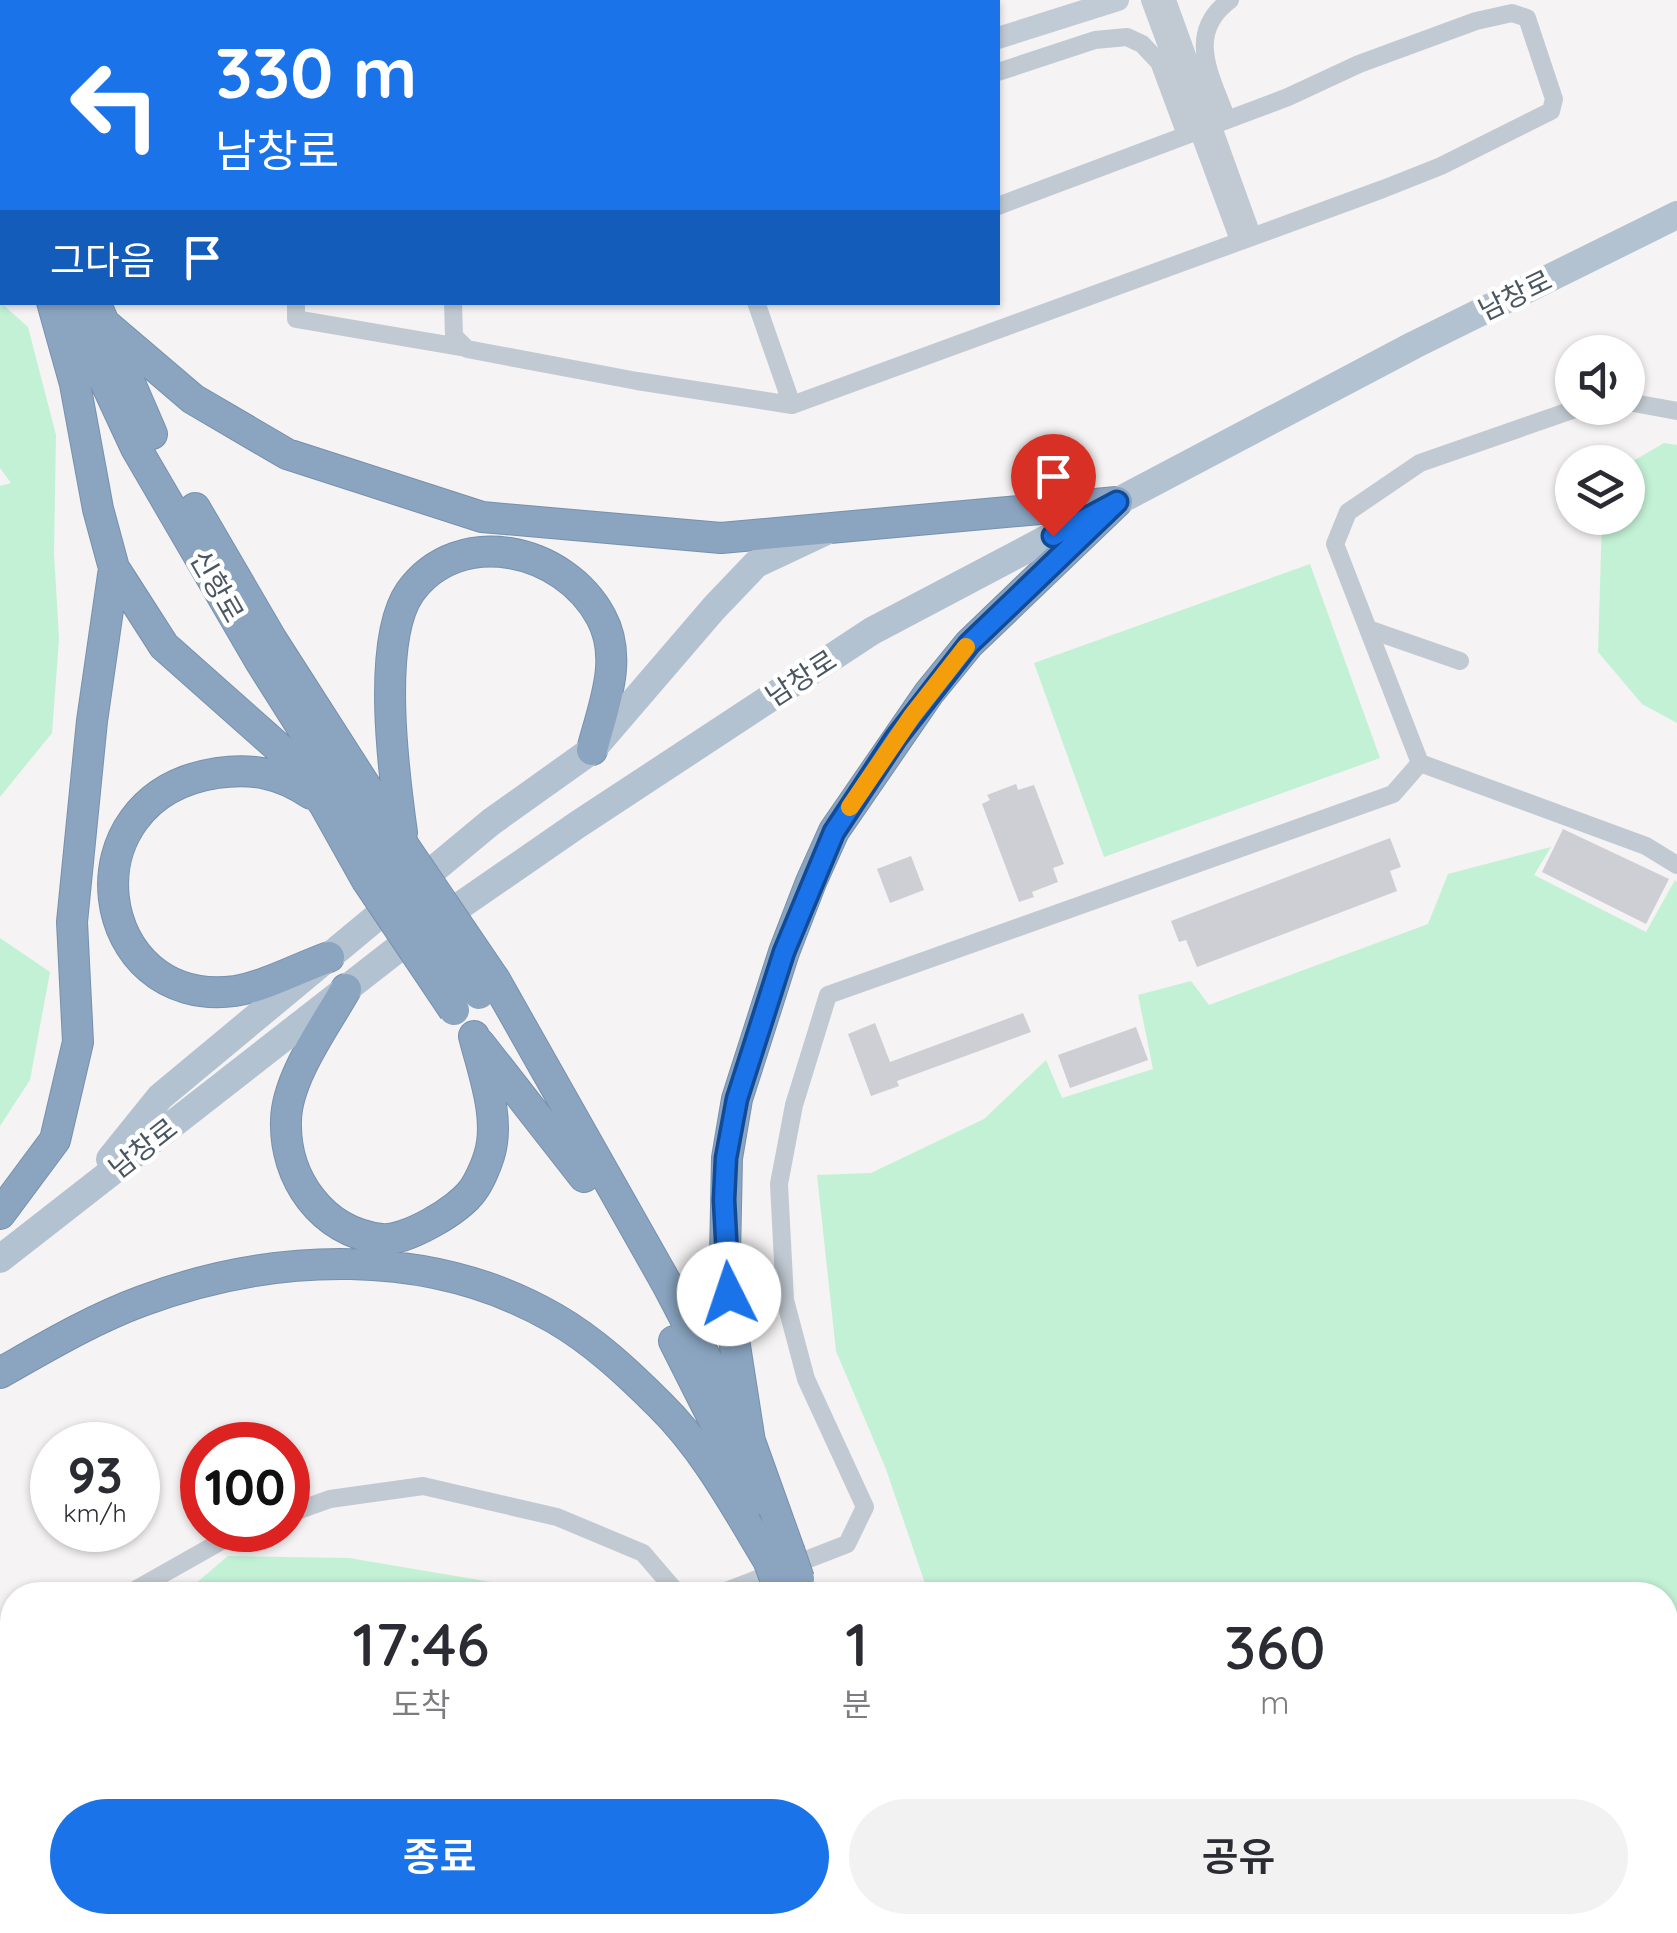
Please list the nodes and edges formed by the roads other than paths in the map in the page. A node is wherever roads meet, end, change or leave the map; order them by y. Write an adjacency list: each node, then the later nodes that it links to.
1 (1118, 0): 5 (main road)
2 (1150, 0): 7 (street)
3 (1168, 0): 7 (street)
4 (1230, 0): 7 (street)
5 (1000, 37)
6 (1000, 71): 7 (street)
7 (1207, 128): 8 (street); 10 (street); 10 (street)
8 (1000, 205)
9 (1677, 215): 22 (main road, 남창로)
10 (1246, 238): 18 (street)
11 (53, 305): 24 (highway)
12 (69, 305): 30 (highway, 신항로)
13 (296, 305): 17 (street)
14 (454, 305): 17 (street)
15 (757, 305): 18 (street)
16 (100, 314): 23 (highway); 30 (highway, 신항로)
17 (468, 349): 18 (street)
18 (792, 405)
19 (1645, 405): 20 (street)
20 (1677, 410)
21 (1555, 416): 25 (street)
22 (1117, 502): 23 (highway); 33 (main road, 남창로); 41 (highway)
23 (832, 528): 27 (main road)
24 (114, 568): 29 (highway); 38 (highway)
25 (1370, 630): 26 (street); 28 (street)
26 (1460, 661)
27 (592, 750): 30 (highway); 32 (main road)
28 (1420, 763): 31 (street); 47 (street)
29 (324, 804): 30 (highway); 32 (highway)
30 (385, 862): 34 (highway, bridge)
31 (1677, 865)
32 (328, 957): 37 (main road)
33 (346, 989): 35 (highway); 37 (main road, 남창로)
34 (476, 995): 35 (highway); 36 (highway); 41 (highway)
35 (474, 1036): 36 (highway)
36 (584, 1177): 44 (highway)
37 (78, 1199): 39 (main road, 남창로)
38 (0, 1214)
39 (0, 1260)
40 (0, 1373): 44 (highway)
41 (750, 1442): 44 (highway)
42 (310, 1506): 46 (street)
43 (201, 1552): 45 (street)
44 (784, 1575)
45 (149, 1582)
46 (668, 1582)
47 (749, 1582)

